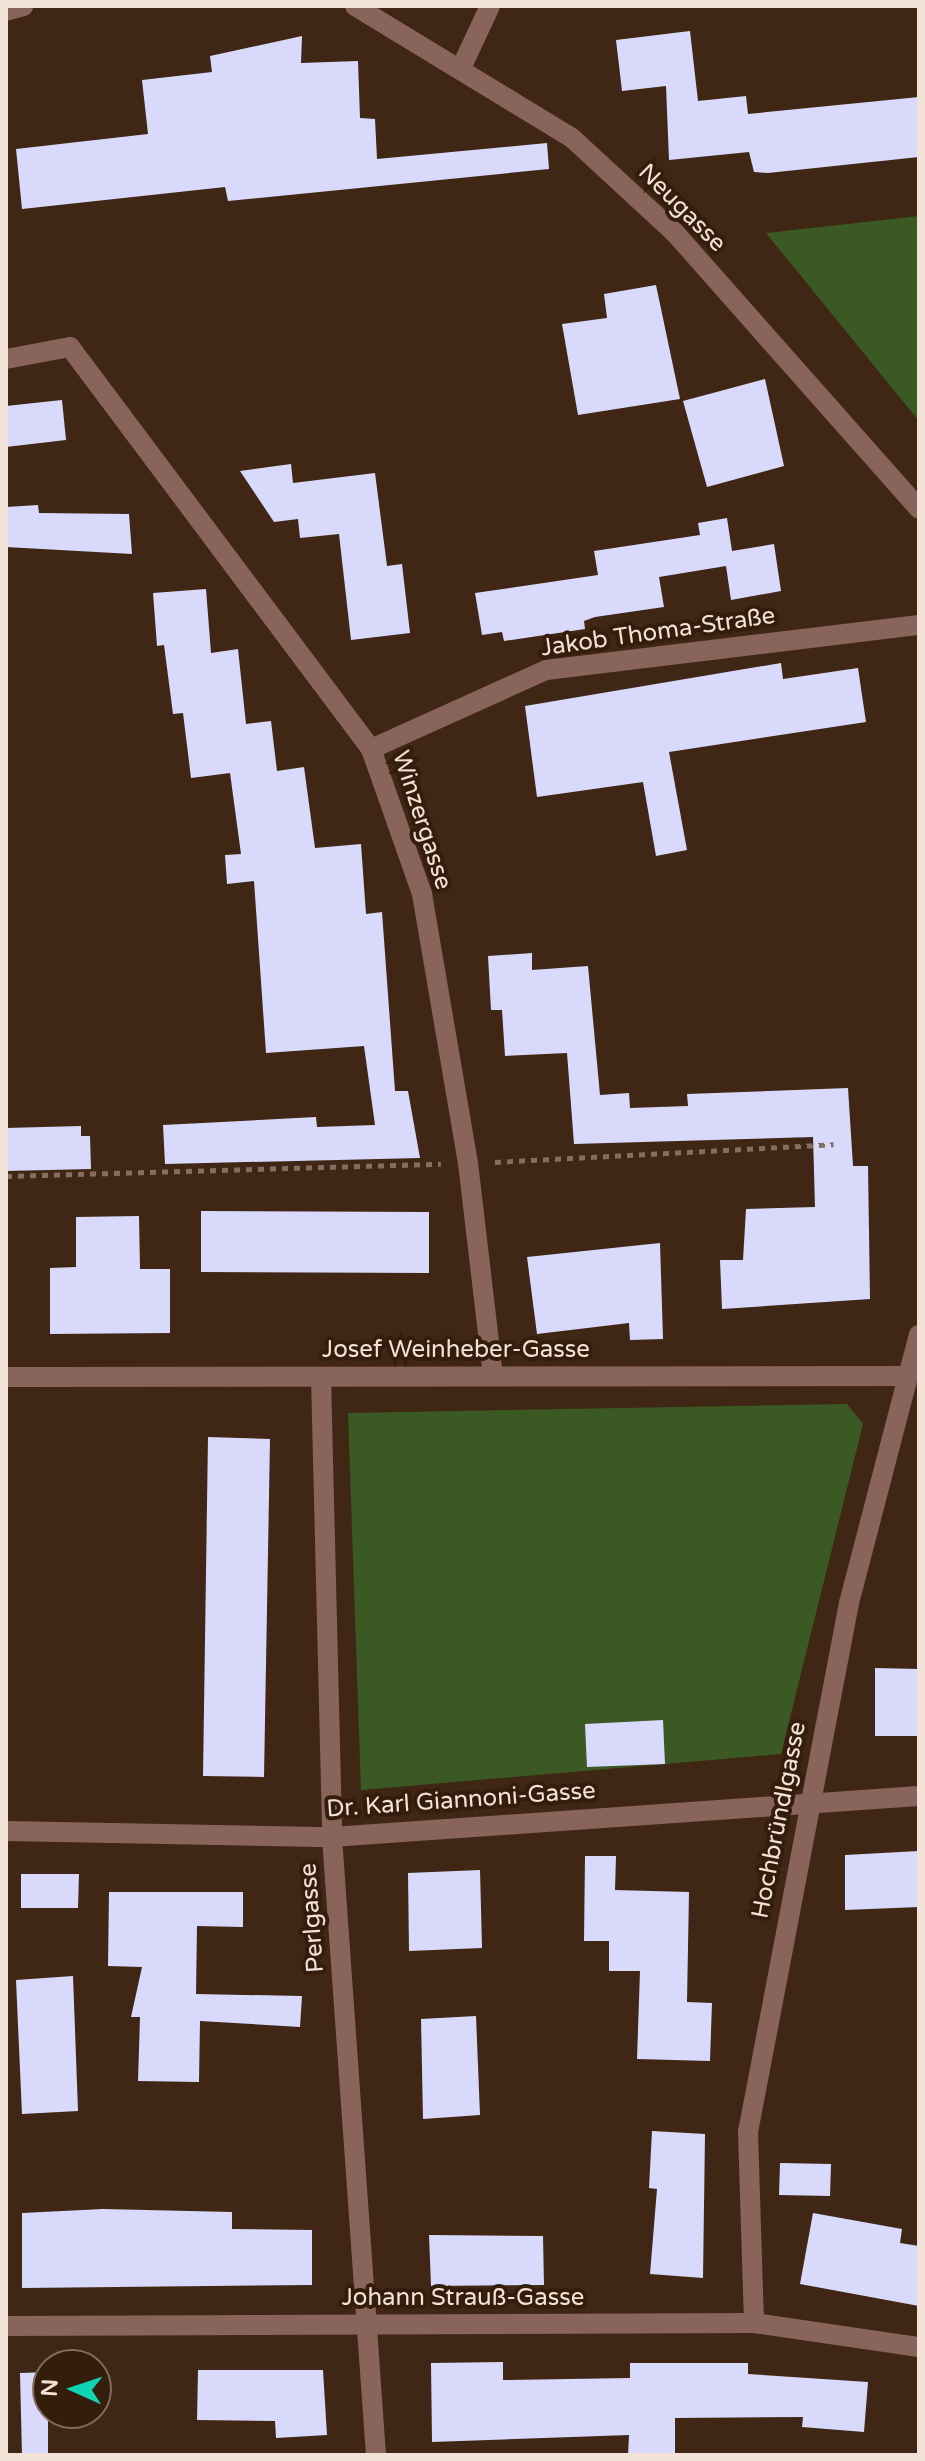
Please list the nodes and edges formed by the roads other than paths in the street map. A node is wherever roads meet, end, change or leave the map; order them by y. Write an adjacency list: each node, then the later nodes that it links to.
1 (23, 6): 4 (street)
2 (355, 6): 5 (street, Neugasse)
3 (490, 6): 5 (street)
4 (6, 11)
5 (462, 66): 7 (street, Neugasse)
6 (6, 359): 9 (street, Winzergasse)
7 (919, 509)
8 (919, 625): 9 (street, Jakob Thoma-Straße)
9 (371, 749): 11 (street, Winzergasse)
10 (919, 1335): 12 (street, Hochbründlgasse)
11 (493, 1375): 12 (street, Josef Weinheber-Gasse); 14 (street, Josef Weinheber-Gasse)
12 (906, 1376): 16 (street, Hochbründlgasse)
13 (6, 1377): 14 (street, Josef Weinheber-Gasse)
14 (321, 1377): 18 (street, Perlgasse)
15 (919, 1796): 16 (street, Dr. Karl Giannoni-Gasse)
16 (809, 1799): 18 (street, Dr. Karl Giannoni-Gasse); 19 (street, Hochbründlgasse)
17 (6, 1831): 18 (street, Dr. Karl Giannoni-Gasse)
18 (332, 1837): 20 (street, Perlgasse)
19 (754, 2323): 20 (street, Johann Strauß-Gasse); 22 (street, Johann Strauß-Gasse)
20 (368, 2324): 21 (street, Johann Strauß-Gasse); 23 (street, Perlgasse)
21 (6, 2326)
22 (919, 2347)
23 (376, 2455)

